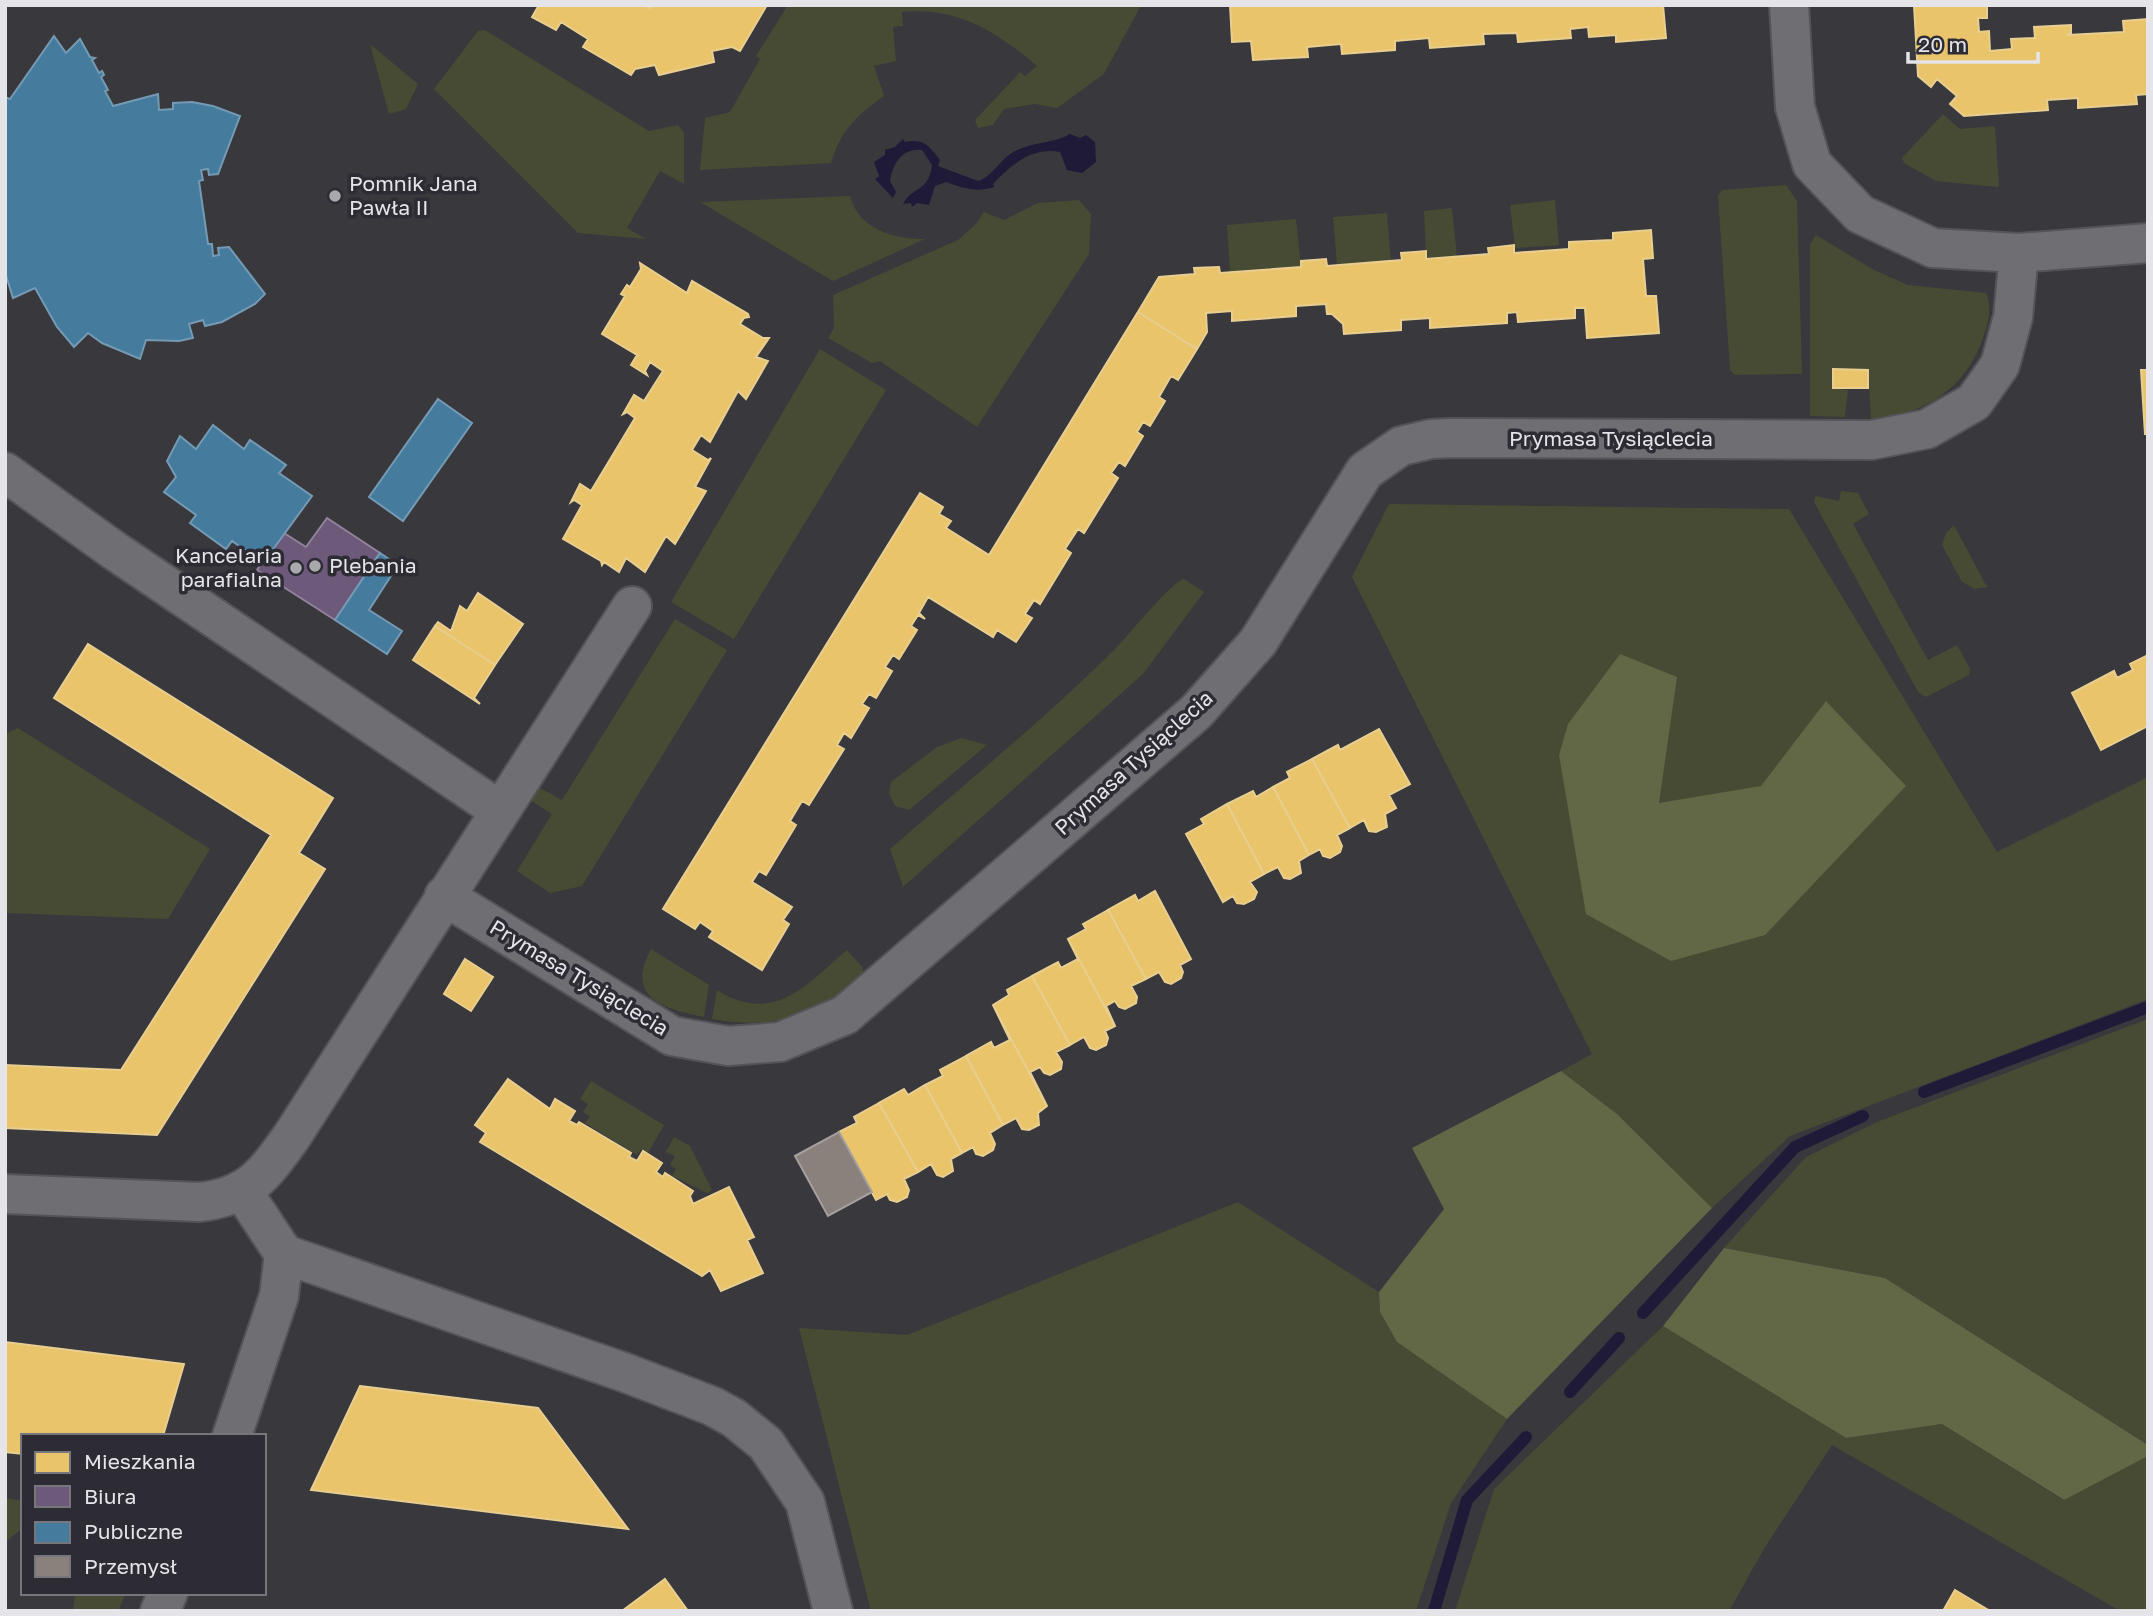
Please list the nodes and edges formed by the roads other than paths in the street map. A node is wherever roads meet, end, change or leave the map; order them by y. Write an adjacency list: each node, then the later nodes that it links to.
1 (1789, 5): 3 (street)
2 (2148, 243): 3 (street)
3 (2019, 253): 7 (street, Prymasa Tysiąclecia)
4 (5, 472): 6 (street)
5 (632, 606): 6 (street)
6 (499, 810): 7 (street)
7 (444, 896): 8 (street)
8 (243, 1192): 9 (street); 10 (street)
9 (5, 1194)
10 (284, 1254): 11 (street); 14 (street)
11 (233, 1434)
12 (168, 1595): 13 (street)
13 (160, 1611)
14 (833, 1611)

